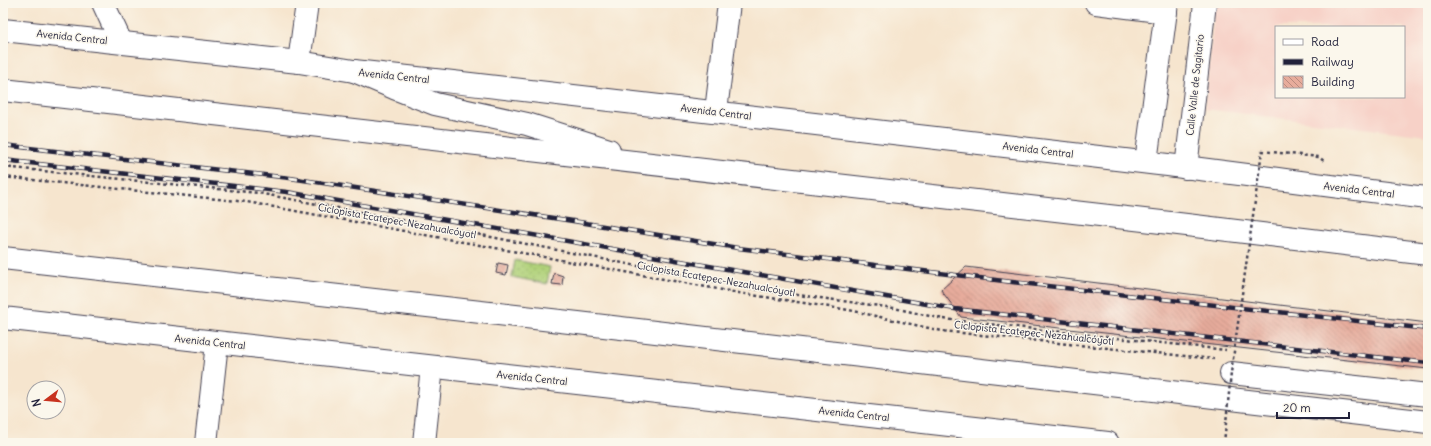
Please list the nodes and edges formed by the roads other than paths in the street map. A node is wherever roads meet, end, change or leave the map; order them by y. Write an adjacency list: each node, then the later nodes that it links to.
1 (102, 3): 8 (main road)
2 (307, 3): 9 (main road)
3 (730, 3): 12 (main road)
4 (1096, 3): 6 (main road)
5 (1205, 3): 15 (main road, Calle Valle de Sagitario)
6 (1166, 8): 13 (main road)
7 (3, 30): 8 (main road, Avenida Central)
8 (121, 42): 9 (main road, Avenida Central)
9 (299, 62): 10 (main road, Avenida Central)
10 (354, 71): 12 (main road, Avenida Central); 14 (main road)
11 (3, 90): 14 (main road)
12 (716, 112): 13 (main road, Avenida Central)
13 (1146, 162): 15 (main road, Avenida Central)
14 (658, 166): 17 (main road)
15 (1186, 168): 16 (main road, Avenida Central)
16 (1428, 198)
17 (1428, 254)
18 (3, 258): 24 (main road)
19 (3, 318): 20 (main road, Avenida Central)
20 (217, 343): 22 (main road, Avenida Central); 25 (main road)
21 (1230, 364): 23 (main road)
22 (432, 367): 26 (main road); 27 (main road, Avenida Central)
23 (1428, 395)
24 (1428, 422)
25 (206, 443)
26 (424, 443)
27 (1108, 443)

